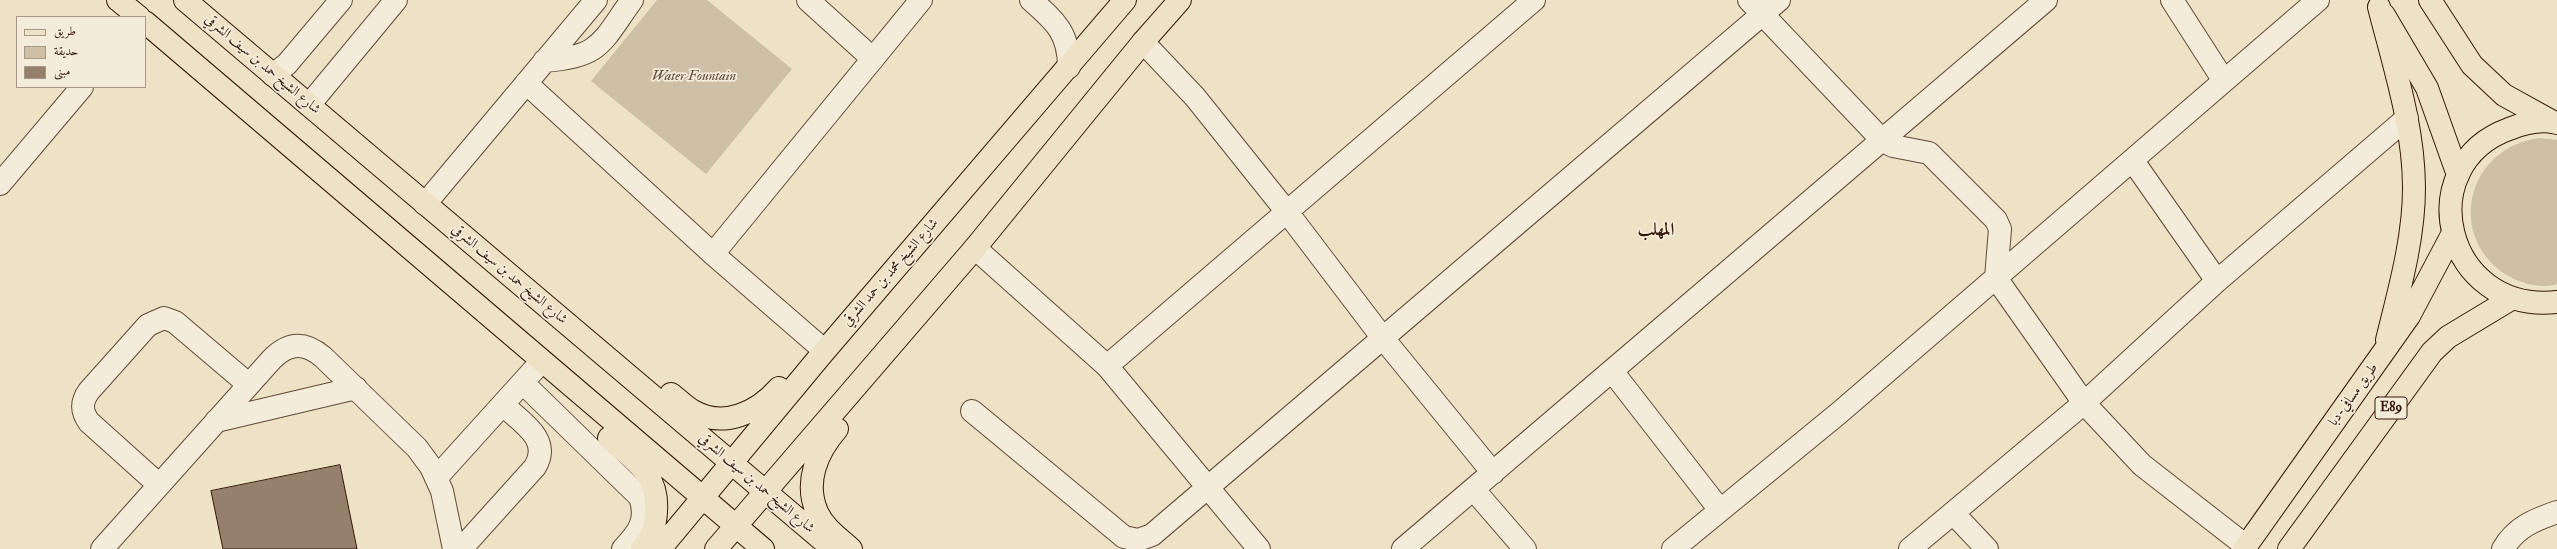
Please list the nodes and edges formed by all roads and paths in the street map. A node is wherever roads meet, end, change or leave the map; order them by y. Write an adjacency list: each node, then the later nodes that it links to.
1 (118, 0): 20 (main road)
2 (185, 0): 26 (main road, شارع الشيخ حمد بن سيف الشرقي)
3 (341, 0): 26 (street)
4 (396, 0): 30 (street)
5 (596, 0): 24 (street)
6 (632, 0): 24 (street)
7 (808, 0): 23 (street)
8 (921, 0): 23 (street)
9 (1126, 0): 25 (main road, شارع الشيخ محمد بن حمد الشرقي)
10 (1180, 0): 22 (main road)
11 (1534, 0): 38 (street)
12 (1779, 0): 19 (street)
13 (2046, 0): 33 (street)
14 (2172, 0): 27 (street)
15 (2318, 0): 27 (street)
16 (2430, 0): 32 (main road)
17 (1034, 1): 25 (street)
18 (2377, 4): 31 (main road); 35 (main road)
19 (1756, 7): 33 (street); 47 (street)
20 (138, 16)
21 (146, 23): 53 (main road)
22 (1143, 42): 38 (street); 40 (main road)
23 (873, 59): 41 (street)
24 (544, 61): 28 (street)
25 (1069, 67): 46 (main road, شارع الشيخ محمد بن حمد الشرقي)
26 (273, 75): 30 (main road, شارع الشيخ حمد بن سيف الشرقي)
27 (2224, 81): 34 (street)
28 (526, 83): 37 (street); 41 (street)
29 (81, 88): 36 (street)
30 (309, 105): 37 (main road, شارع الشيخ حمد بن سيف الشرقي)
31 (2407, 118): 43 (street); 51 (main road)
32 (2555, 122): 35 (main road)
33 (1882, 140): 42 (street); 54 (street)
34 (2133, 160): 42 (street); 43 (street)
35 (2458, 175): 39 (main road)
36 (0, 184)
37 (424, 204): 48 (main road, شارع الشيخ حمد بن سيف الشرقي)
38 (1287, 212): 47 (street); 52 (street)
39 (2453, 233): 44 (main road); 51 (main road, طريق مسافي-دبا / E89)
40 (975, 248): 49 (main road); 52 (street)
41 (713, 254): 50 (street)
42 (1996, 278): 58 (street); 70 (street)
43 (2217, 281): 58 (street)
44 (2511, 298): 45 (main road); 74 (main road, E89)
45 (2557, 302)
46 (860, 309): 50 (main road); 62 (main road, شارع الشيخ محمد بن حمد الشرقي)
47 (1382, 337): 63 (street); 66 (street)
48 (586, 340): 50 (main road); 62 (main road, شارع الشيخ حمد بن سيف الشرقي)
49 (893, 344): 68 (main road); 85 (main road)
50 (818, 345)
51 (2385, 351): 75 (main road, طريق مسافي-دبا / E89)
52 (1107, 366): 66 (street)
53 (547, 367): 55 (street); 69 (main road); 80 (main road)
54 (1612, 371): 63 (street); 70 (street)
55 (523, 383): 59 (street); 79 (street)
56 (248, 384): 57 (street); 61 (street); 65 (street)
57 (356, 388): 61 (street); 64 (street)
58 (2084, 403): 72 (street); 75 (street)
59 (503, 405): 64 (street); 78 (street)
60 (972, 411): 66 (street)
61 (216, 421): 65 (street)
62 (732, 463): 68 (main road, شارع الشيخ حمد بن سيف الشرقي); 69 (main road, شارع الشيخ محمد بن حمد الشرقي)
63 (1493, 473): 67 (street)
64 (437, 477): 77 (street)
65 (158, 484): 76 (street)
66 (1207, 486): 86 (street)
67 (1474, 490): 87 (street); 88 (street)
68 (766, 492): 73 (main road); 84 (main road, شارع الشيخ حمد بن سيف الشرقي)
69 (702, 498): 73 (main road); 81 (main road, شارع الشيخ محمد بن حمد الشرقي)
70 (1720, 510): 89 (street)
71 (2557, 512): 92 (street)
72 (1954, 513): 90 (street); 91 (street)
73 (736, 526): 82 (main road); 83 (main road)
74 (2292, 547)
75 (2245, 548)
76 (102, 549)
77 (454, 549)
78 (461, 549)
79 (623, 549)
80 (642, 549)
81 (660, 549)
82 (716, 549)
83 (763, 549)
84 (833, 549)
85 (851, 549)
86 (1259, 549)
87 (1403, 549)
88 (1525, 549)
89 (1673, 549)
90 (1910, 549)
91 (1987, 549)
92 (2504, 549)

